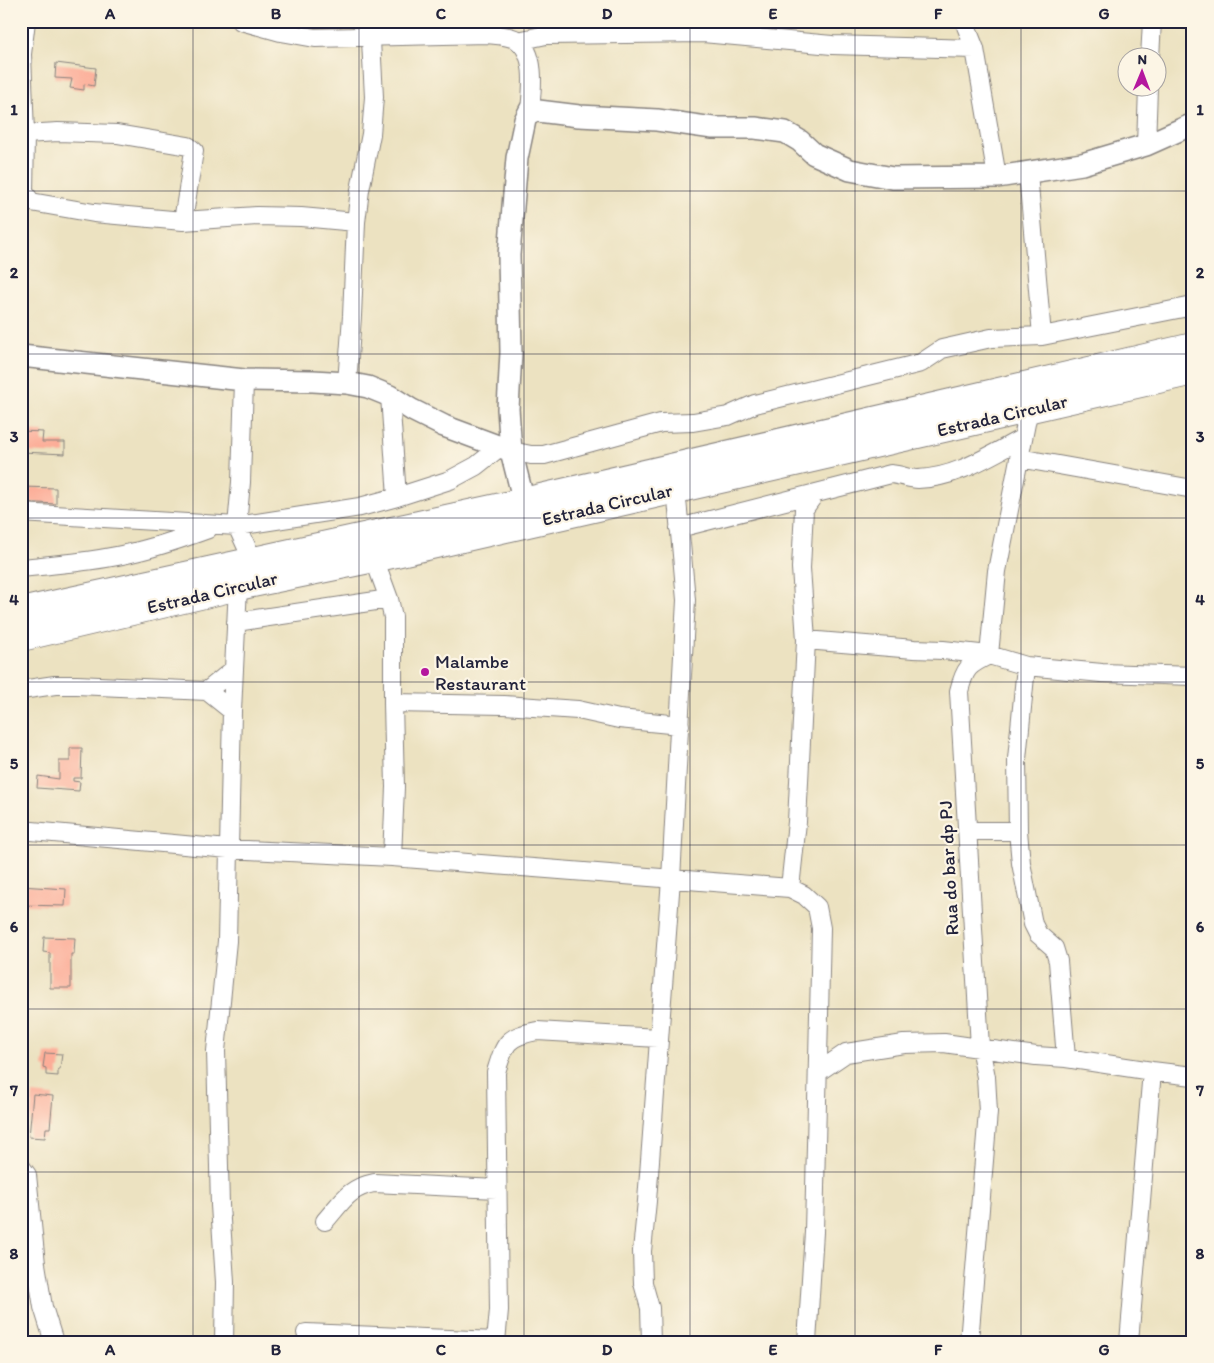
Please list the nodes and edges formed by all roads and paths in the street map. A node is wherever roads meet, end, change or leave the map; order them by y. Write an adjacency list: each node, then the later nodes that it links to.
1 (26, 21): 12 (street)
2 (241, 21): 5 (street)
3 (964, 21): 8 (street)
4 (1152, 21): 7 (street)
5 (371, 30): 6 (street); 17 (street)
6 (518, 41): 8 (street); 10 (street)
7 (1151, 48)
8 (975, 49): 15 (street)
9 (1148, 98): 13 (street)
10 (530, 110): 15 (street); 28 (street)
11 (1193, 124): 13 (street)
12 (25, 134): 16 (street); 16 (street)
13 (1146, 145): 14 (street)
14 (1028, 173): 15 (street); 19 (street)
15 (997, 177)
16 (183, 221): 17 (street)
17 (356, 222): 24 (street)
18 (1193, 306): 19 (street)
19 (1042, 336): 28 (street)
20 (1193, 347): 34 (main road, Estrada Circular)
21 (21, 356): 23 (street)
22 (1193, 372): 26 (main road, Estrada Circular)
23 (244, 380): 24 (street); 37 (street)
24 (347, 382): 25 (street)
25 (390, 396): 28 (street); 32 (street)
26 (1029, 408): 27 (street); 30 (main road, Estrada Circular)
27 (1023, 438): 29 (street); 33 (street)
28 (505, 449): 32 (street); 34 (street)
29 (1019, 458): 31 (street); 48 (street)
30 (676, 488): 38 (street); 39 (main road, Estrada Circular)
31 (1193, 489)
32 (397, 497): 37 (street)
33 (803, 501): 38 (street); 47 (street)
34 (524, 502): 40 (main road, Estrada Circular)
35 (21, 513): 36 (street)
36 (216, 526): 37 (street); 41 (street)
37 (237, 526): 40 (street)
38 (679, 528): 56 (street)
39 (374, 558): 42 (main road, Estrada Circular); 43 (street)
40 (253, 561): 44 (main road, Estrada Circular)
41 (21, 568)
42 (238, 586): 45 (street); 46 (main road, Estrada Circular)
43 (389, 599): 45 (street); 54 (street)
44 (21, 612)
45 (236, 622): 50 (street)
46 (21, 637)
47 (806, 640): 48 (street); 63 (street)
48 (989, 655): 49 (street); 58 (street, Rua do bar dp PJ)
49 (1026, 666): 51 (street); 59 (street)
50 (234, 668): 53 (street); 55 (street)
51 (1193, 676)
52 (21, 690): 53 (street)
53 (207, 691): 55 (street)
54 (393, 703): 56 (street); 61 (street)
55 (232, 711): 60 (street)
56 (680, 725): 62 (street)
57 (21, 830): 60 (street)
58 (967, 830): 59 (street); 66 (street, Rua do bar dp PJ)
59 (1018, 831): 68 (street)
60 (228, 849): 61 (street); 78 (street)
61 (392, 857): 62 (street)
62 (671, 879): 63 (street); 64 (street)
63 (790, 888): 65 (street)
64 (658, 1038): 73 (street); 79 (street)
65 (818, 1042): 67 (street); 70 (street)
66 (980, 1047): 67 (street); 68 (street); 81 (street, Rua do bar dp PJ)
67 (846, 1053): 70 (street)
68 (1066, 1058): 69 (street)
69 (1152, 1071): 71 (street); 82 (street)
70 (818, 1072): 80 (street)
71 (1193, 1076)
72 (21, 1167): 77 (street)
73 (497, 1189): 74 (street); 76 (street)
74 (326, 1221)
75 (306, 1333): 76 (street)
76 (496, 1341)
77 (54, 1342)
78 (224, 1342)
79 (651, 1342)
80 (806, 1342)
81 (969, 1342)
82 (1129, 1342)

